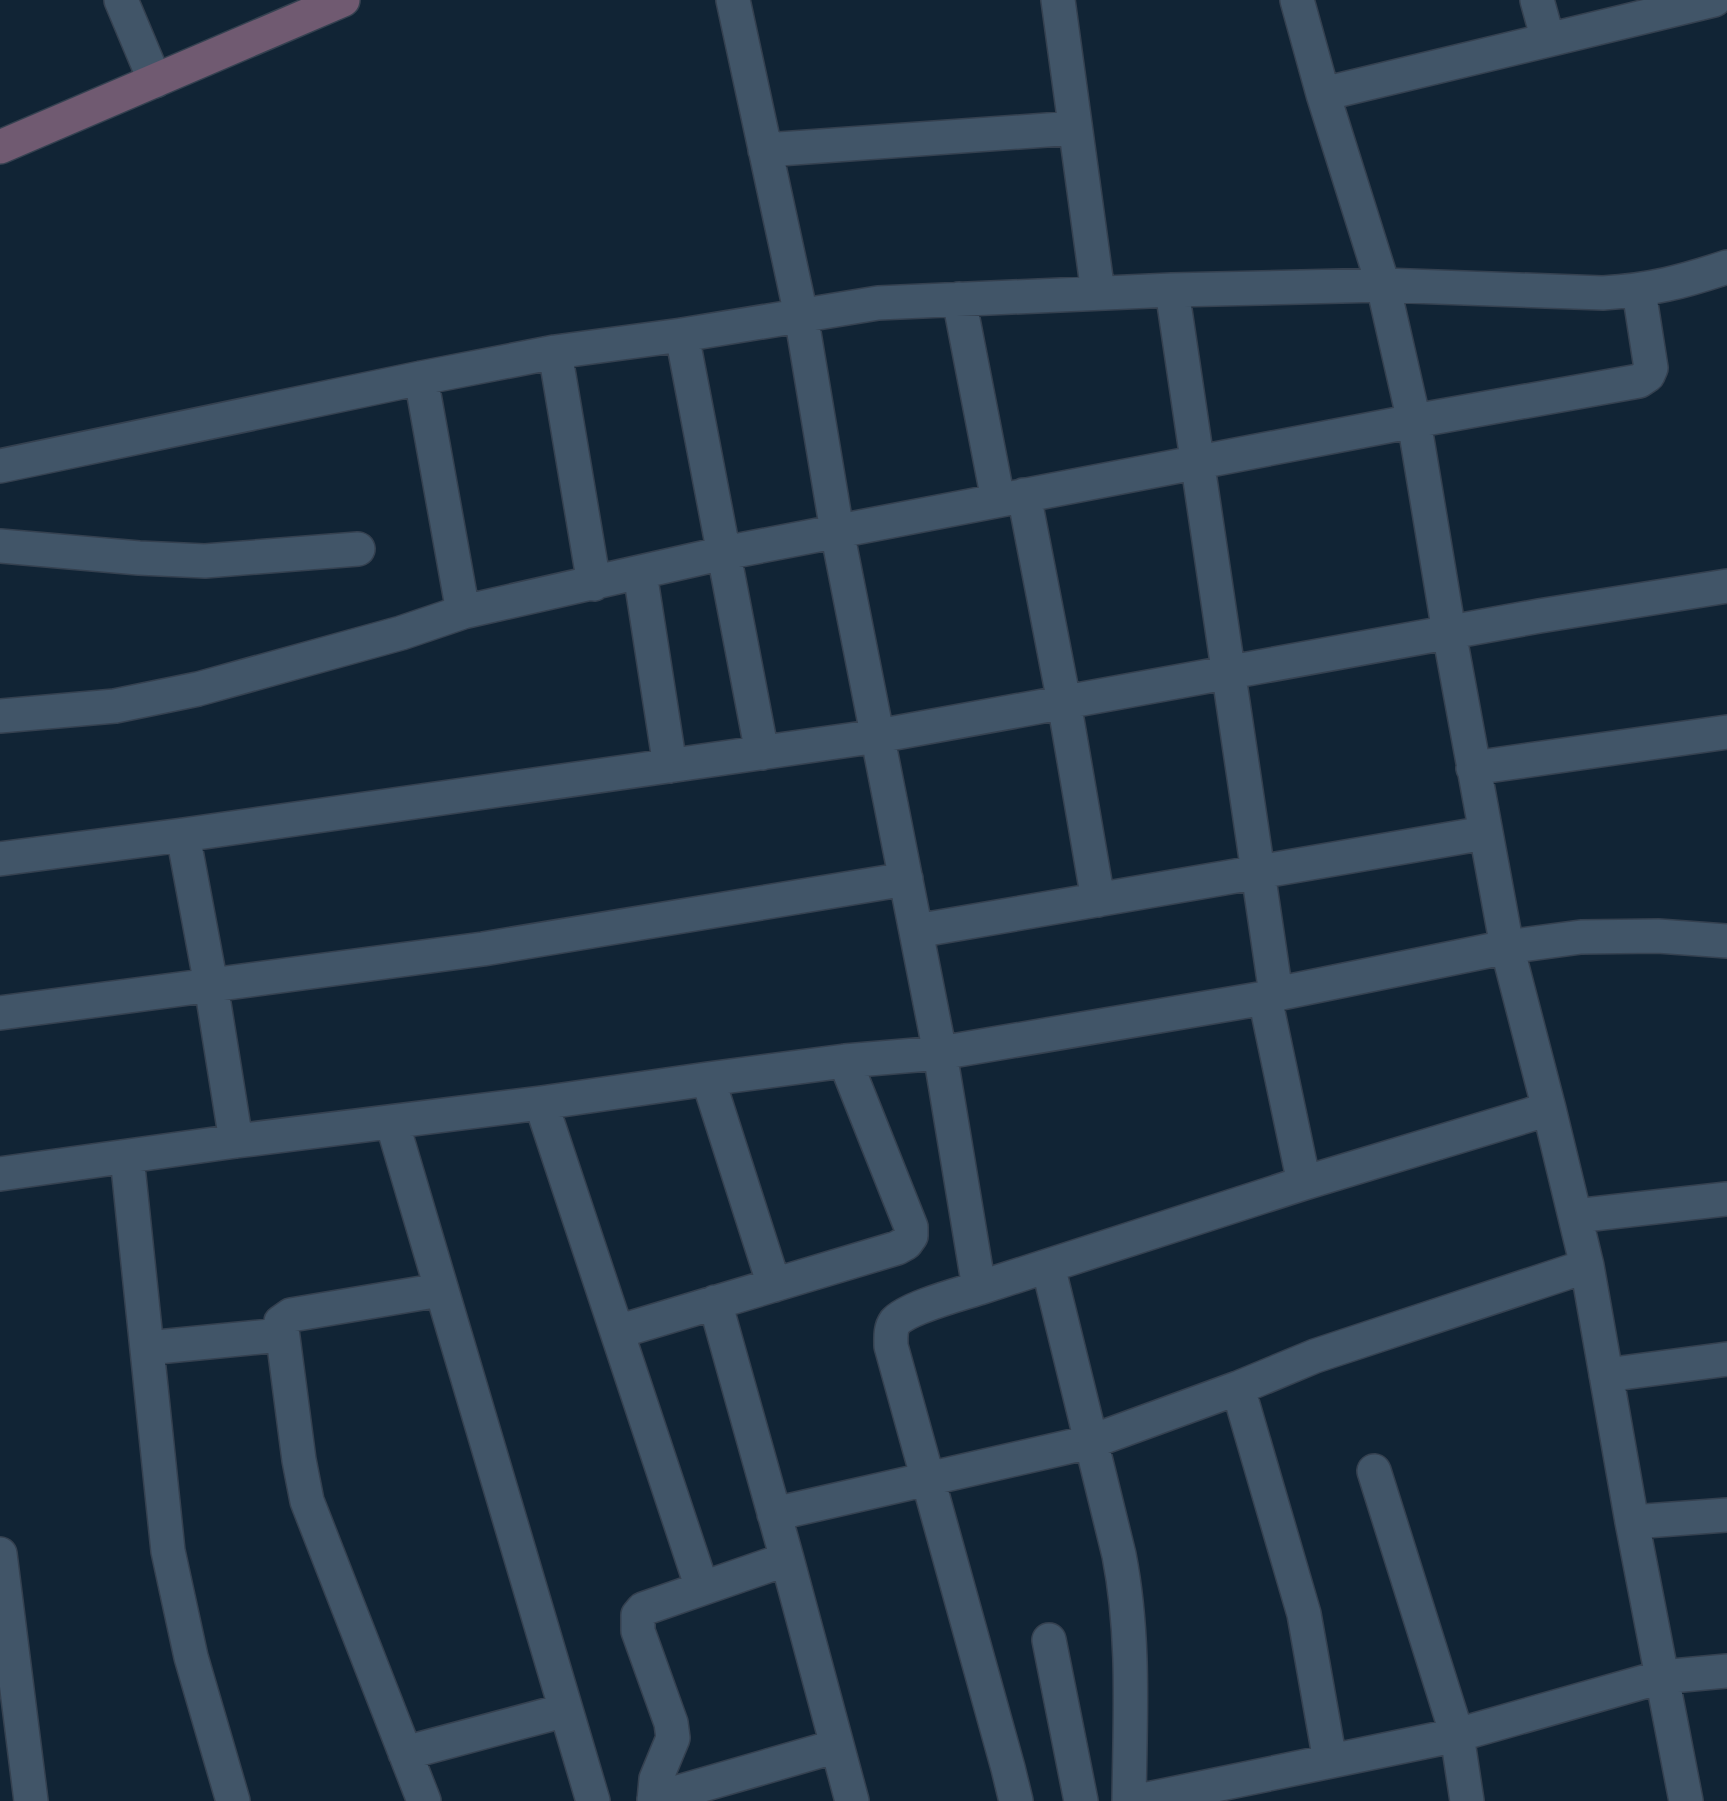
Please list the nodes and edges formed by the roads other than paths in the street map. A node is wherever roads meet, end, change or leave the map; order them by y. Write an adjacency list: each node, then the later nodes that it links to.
1 (121, 0): 9 (street)
2 (343, 0): 9 (main road)
3 (733, 0): 13 (street)
4 (1058, 0): 11 (street)
5 (1298, 0): 10 (street)
6 (1537, 0): 8 (street)
7 (1714, 0): 8 (street)
8 (1548, 40): 10 (street)
9 (155, 81): 12 (main road)
10 (1323, 93): 15 (street)
11 (1075, 128): 13 (street); 18 (street)
12 (0, 147)
13 (765, 150): 20 (street)
14 (1727, 267): 17 (street)
15 (1383, 285): 16 (street); 17 (street); 24 (street)
16 (1172, 290): 18 (street); 25 (street)
17 (1639, 291): 24 (street)
18 (1098, 293): 19 (street)
19 (959, 299): 20 (street); 27 (street)
20 (801, 315): 21 (street); 28 (street)
21 (682, 335): 22 (street); 31 (street)
22 (555, 352): 23 (street); 33 (street)
23 (421, 378): 26 (street); 35 (street)
24 (1414, 421): 25 (street); 36 (street)
25 (1196, 462): 27 (street); 37 (street)
26 (0, 466)
27 (1011, 497): 28 (street); 38 (street)
28 (837, 531): 31 (street); 41 (street)
29 (0, 546): 30 (street)
30 (358, 549)
31 (724, 553): 32 (street); 42 (street)
32 (640, 573): 33 (street); 43 (street)
33 (594, 584): 35 (street)
34 (1727, 586): 36 (street)
35 (463, 612): 39 (street)
36 (1449, 632): 37 (street); 44 (street)
37 (1228, 672): 38 (street); 48 (street)
38 (1064, 702): 41 (street); 50 (street)
39 (0, 716)
40 (1727, 732): 44 (street)
41 (878, 736): 42 (street); 49 (street)
42 (762, 753): 43 (street)
43 (670, 766): 46 (street)
44 (1473, 768): 45 (street)
45 (1485, 833): 48 (street); 53 (street)
46 (183, 835): 47 (street); 54 (street)
47 (0, 859)
48 (1259, 872): 50 (street); 55 (street)
49 (906, 879): 51 (street); 54 (street)
50 (1098, 900): 51 (street)
51 (916, 931): 57 (street)
52 (1727, 941): 53 (street)
53 (1507, 947): 55 (street); 61 (street)
54 (211, 985): 56 (street); 63 (street)
55 (1270, 996): 57 (street); 66 (street)
56 (0, 1013)
57 (940, 1053): 58 (street); 72 (street)
58 (845, 1061): 59 (street); 71 (street)
59 (708, 1079): 60 (street); 71 (street)
60 (542, 1103): 62 (street); 75 (street)
61 (1549, 1109): 66 (street); 68 (street)
62 (392, 1122): 63 (street); 73 (street)
63 (236, 1141): 64 (street)
64 (127, 1157): 65 (street); 77 (street)
65 (0, 1174)
66 (1304, 1183): 69 (street)
67 (1727, 1199): 68 (street)
68 (1575, 1216): 70 (street)
69 (1048, 1266): 72 (street); 81 (street)
70 (1587, 1266): 79 (street); 80 (street)
71 (774, 1285): 74 (street)
72 (980, 1288): 83 (street)
73 (440, 1290): 76 (street); 93 (street)
74 (715, 1302): 75 (street); 84 (street)
75 (617, 1332): 89 (street)
76 (281, 1335): 77 (street); 96 (street)
77 (147, 1348): 101 (street)
78 (1727, 1359): 79 (street)
79 (1606, 1375): 86 (street)
80 (1238, 1388): 81 (street); 97 (street)
81 (1090, 1442): 83 (street); 107 (street)
82 (1374, 1471): 94 (street)
83 (928, 1478): 84 (street); 105 (street)
84 (774, 1514): 88 (street)
85 (1727, 1515): 86 (street)
86 (1632, 1522): 92 (street)
87 (0, 1554): 100 (street)
88 (787, 1559): 89 (street); 95 (street)
89 (702, 1588): 99 (street)
90 (1049, 1640): 106 (street)
91 (1727, 1671): 92 (street)
92 (1661, 1677): 94 (street); 110 (street)
93 (566, 1710): 96 (street); 103 (street)
94 (1457, 1735): 97 (street); 109 (street)
95 (837, 1746): 99 (street); 104 (street)
96 (405, 1753): 102 (street)
97 (1330, 1761): 98 (street)
98 (1214, 1793): 108 (street)
99 (654, 1800)
100 (31, 1801)
101 (233, 1801)
102 (424, 1801)
103 (593, 1801)
104 (852, 1801)
105 (1016, 1801)
106 (1081, 1801)
107 (1129, 1801)
108 (1138, 1801)
109 (1467, 1801)
110 (1686, 1801)

